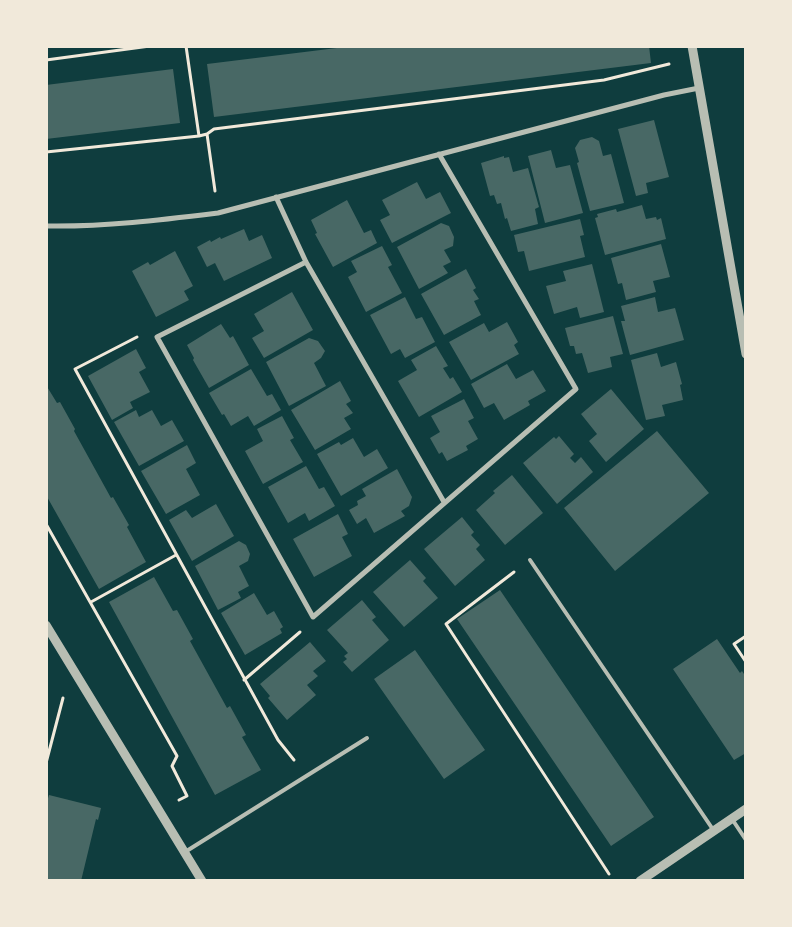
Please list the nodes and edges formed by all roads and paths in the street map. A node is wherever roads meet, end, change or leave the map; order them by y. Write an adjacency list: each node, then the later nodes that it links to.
1 (150, 46): 4 (path)
2 (186, 46): 8 (path)
3 (692, 46): 6 (street)
4 (46, 60)
5 (669, 64): 7 (path)
6 (698, 88): 10 (street); 16 (street)
7 (207, 134): 8 (path); 12 (path)
8 (198, 136): 9 (path)
9 (46, 152)
10 (439, 154): 11 (street); 17 (street)
11 (276, 197): 12 (street); 14 (street)
12 (218, 213): 13 (street)
13 (46, 226)
14 (306, 262): 15 (street); 17 (street)
15 (157, 336): 19 (path); 22 (street)
16 (746, 354)
17 (444, 502): 22 (street)
18 (46, 524): 21 (path)
19 (176, 555): 21 (path); 26 (path)
20 (530, 560): 34 (lane); 37 (path)
21 (91, 602): 31 (path)
22 (313, 616): 26 (path)
23 (46, 625): 36 (street)
24 (746, 636): 25 (path)
25 (746, 662)
26 (244, 680): 30 (path)
27 (64, 697): 29 (path)
28 (367, 738): 30 (lane)
29 (46, 763)
30 (307, 776): 36 (lane)
31 (178, 800)
32 (746, 809): 33 (street)
33 (732, 819): 34 (street); 35 (lane)
34 (714, 831): 39 (street)
35 (746, 840)
36 (185, 852): 38 (street)
37 (609, 874)
38 (202, 881)
39 (640, 881)

